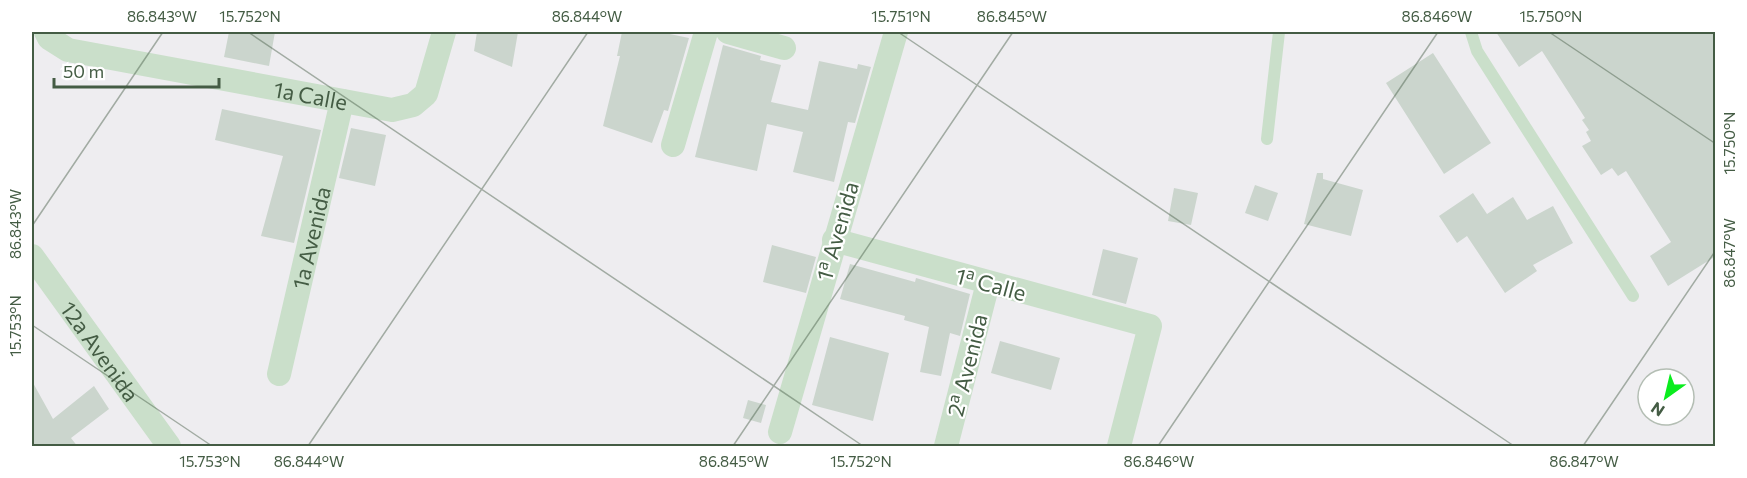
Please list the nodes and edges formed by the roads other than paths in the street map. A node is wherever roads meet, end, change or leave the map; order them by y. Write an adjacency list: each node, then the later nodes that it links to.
1 (46, 32): 9 (street, 1a Calle)
2 (444, 32): 9 (street, 1a Calle)
3 (706, 32): 11 (street)
4 (728, 32): 8 (street)
5 (896, 32): 12 (street, 1ª Avenida)
6 (1279, 32): 10 (lane)
7 (1471, 32): 15 (lane)
8 (784, 48)
9 (342, 101): 16 (street, 1a Avenida)
10 (1267, 139)
11 (673, 145)
12 (834, 240): 14 (street, 1ª Calle); 17 (street, 1ª Avenida)
13 (32, 256): 18 (street, 12a Avenida)
14 (988, 284): 19 (street, 2ª Avenida); 20 (street, 1ª Calle)
15 (1633, 296)
16 (279, 374)
17 (780, 432)
18 (169, 447)
19 (946, 447)
20 (1119, 447)

